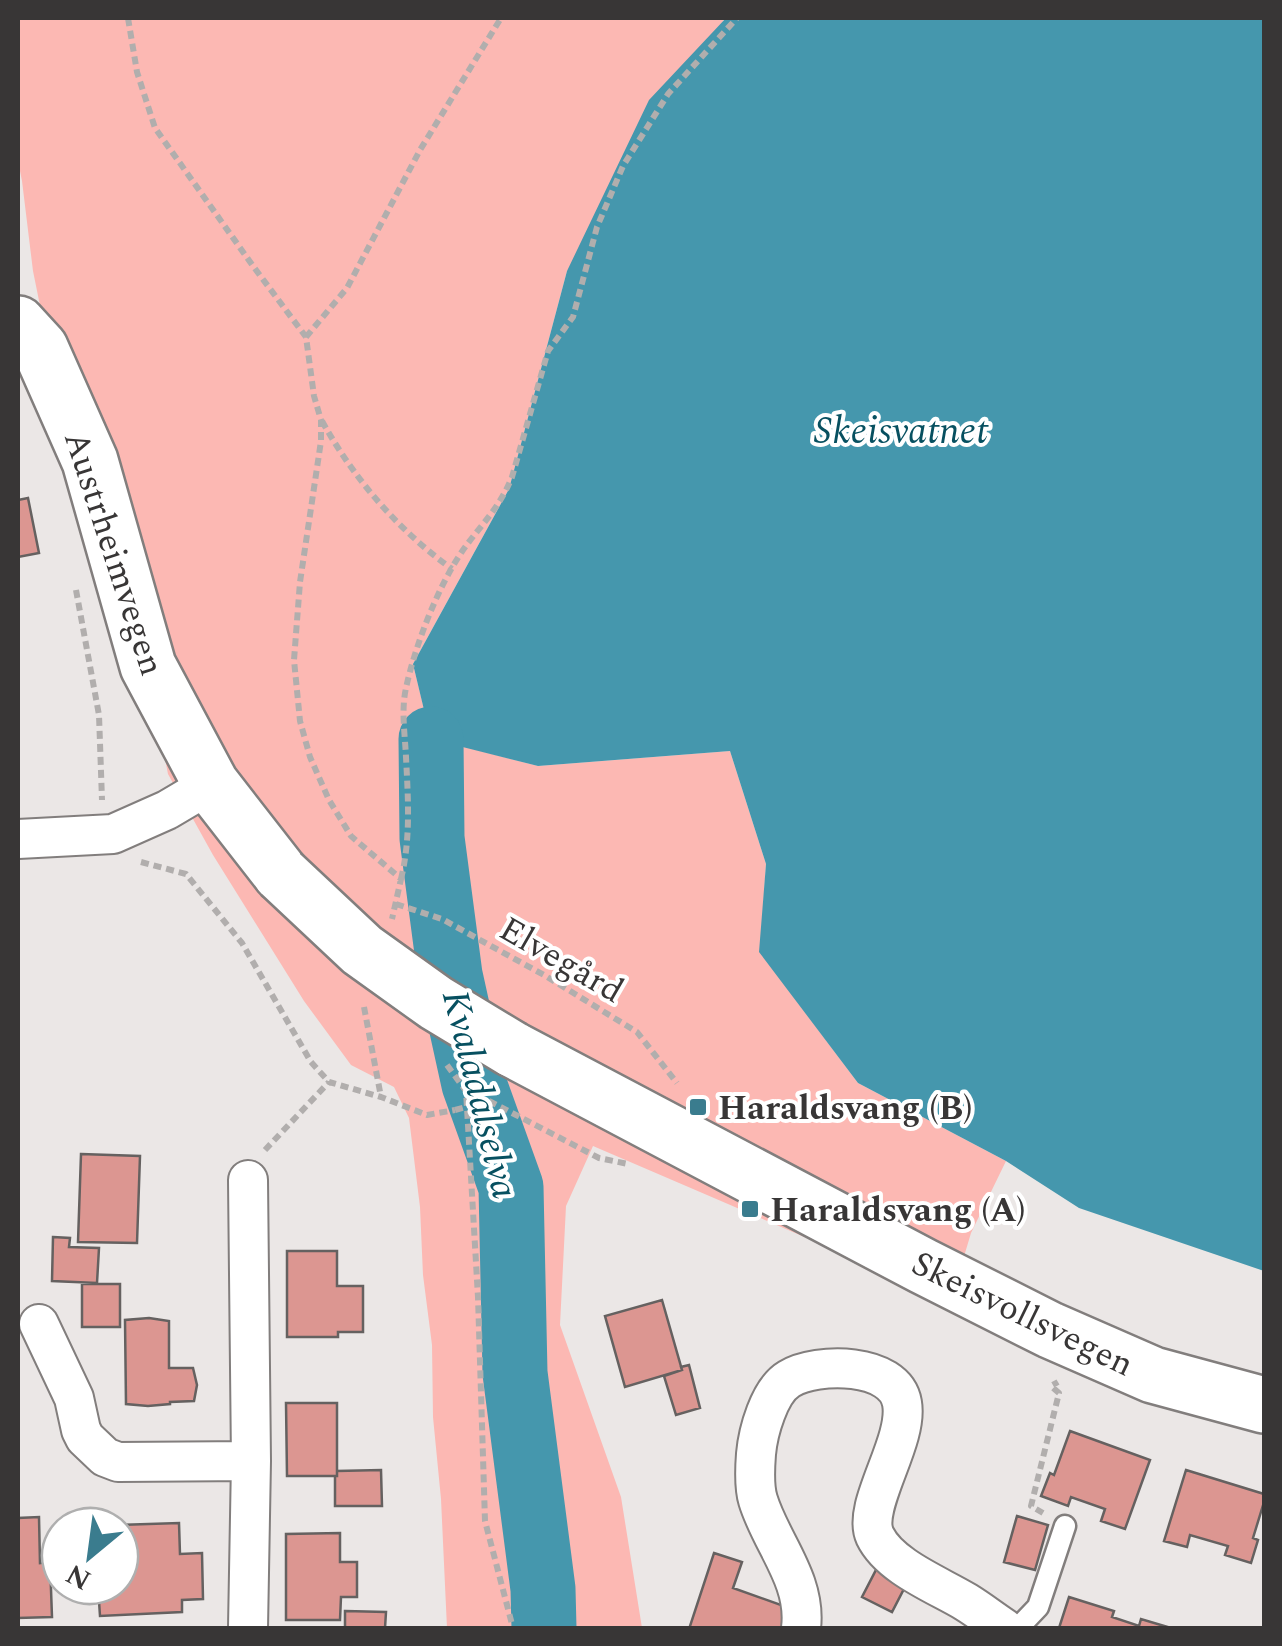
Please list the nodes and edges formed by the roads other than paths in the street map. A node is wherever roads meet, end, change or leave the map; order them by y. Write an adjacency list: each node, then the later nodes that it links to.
1 (18, 324): 2 (main road, Austrheimvegen)
2 (211, 784): 3 (street); 6 (main road, Skeisvollsvegen, bridge)
3 (18, 838)
4 (248, 1180): 7 (street)
5 (39, 1324): 7 (street)
6 (1264, 1405)
7 (251, 1461): 9 (street)
8 (1064, 1526): 12 (lane)
9 (248, 1628)
10 (802, 1628): 11 (street)
11 (1004, 1628)
12 (1018, 1628)

